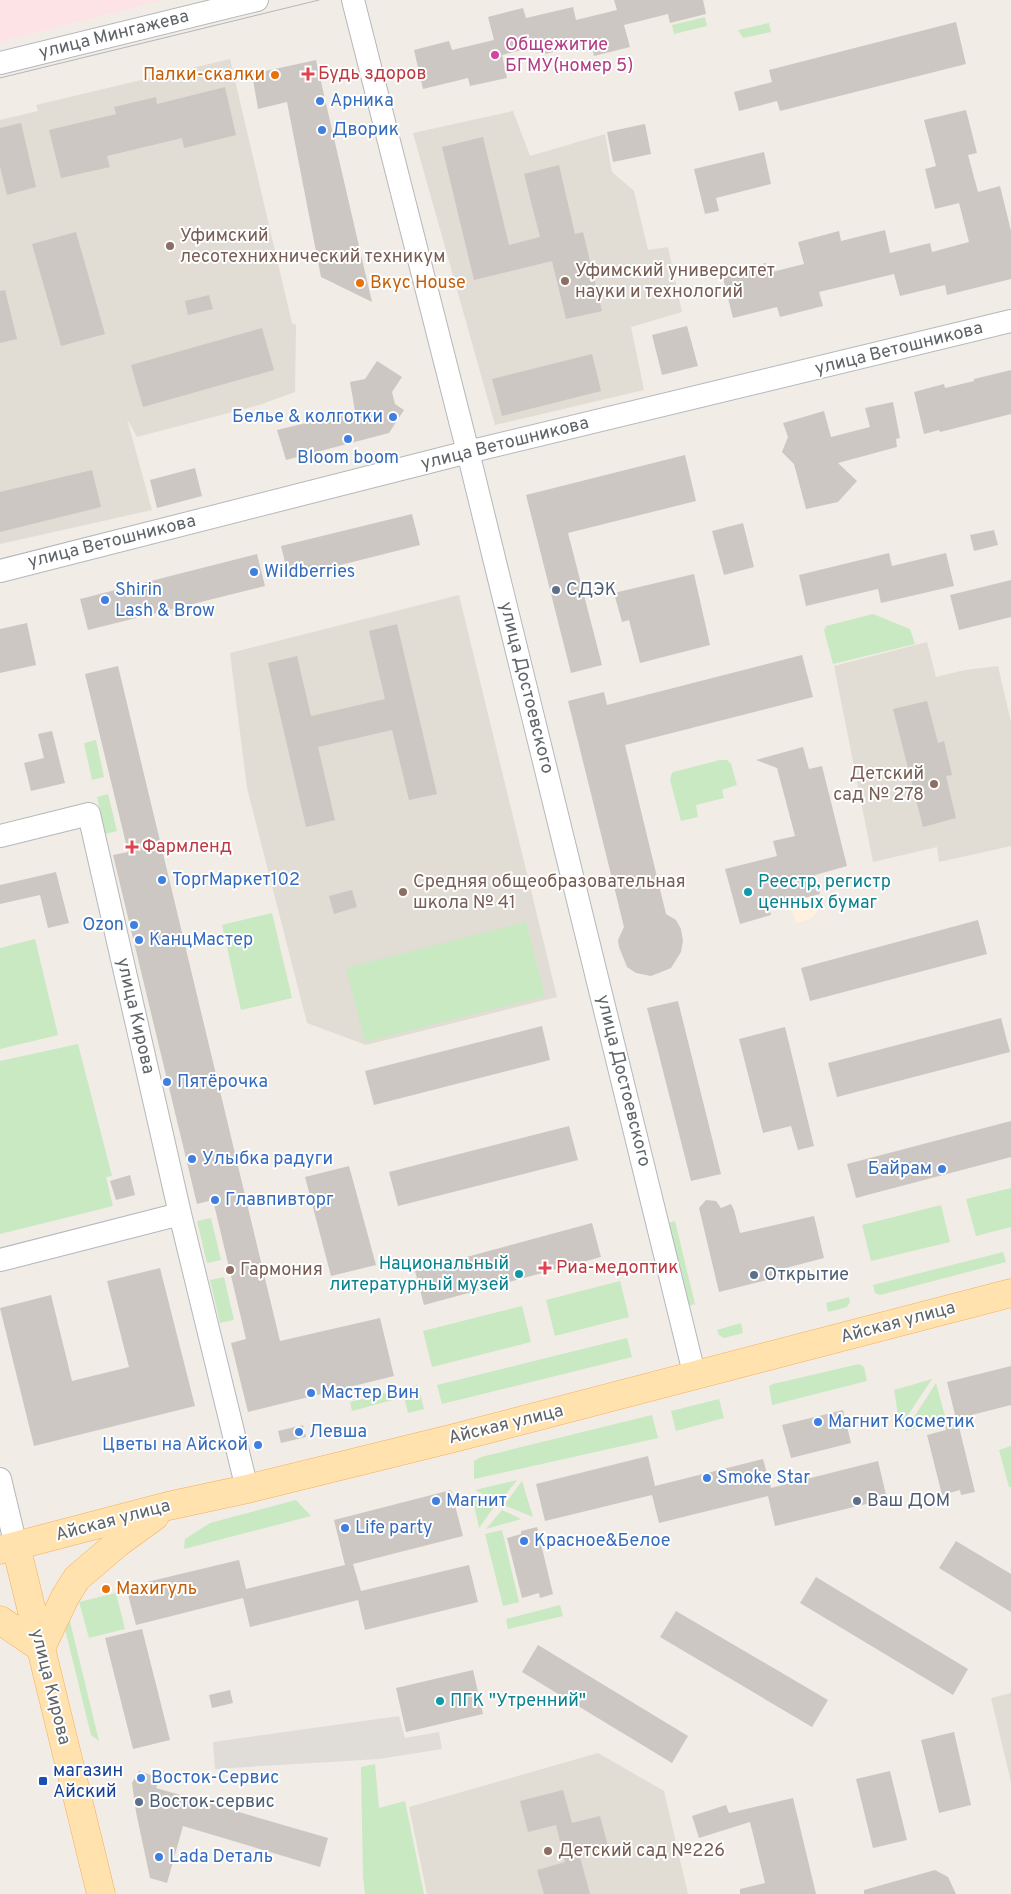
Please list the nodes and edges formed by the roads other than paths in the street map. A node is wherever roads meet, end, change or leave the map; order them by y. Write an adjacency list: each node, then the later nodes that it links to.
1 (257, 0): 3 (street, улица Мингажева)
2 (353, 0): 5 (street, улица Достоевского)
3 (0, 63)
4 (1011, 321): 5 (street, улица Ветошникова)
5 (468, 452): 6 (street, улица Ветошникова); 11 (street, улица Достоевского)
6 (0, 570)
7 (0, 836): 8 (street, улица Кирова)
8 (180, 1214): 9 (street); 13 (street)
9 (0, 1260)
10 (1011, 1293): 11 (main road, Айская улица)
11 (695, 1377): 13 (main road, Айская улица)
12 (0, 1479): 15 (street, улица Кирова)
13 (247, 1489): 14 (main road, Айская улица)
14 (168, 1506): 15 (main road, Айская улица); 17 (main road)
15 (8, 1548): 17 (main road, улица Кирова)
16 (0, 1620): 17 (main road)
17 (41, 1648): 18 (main road, улица Кирова)
18 (101, 1894)

